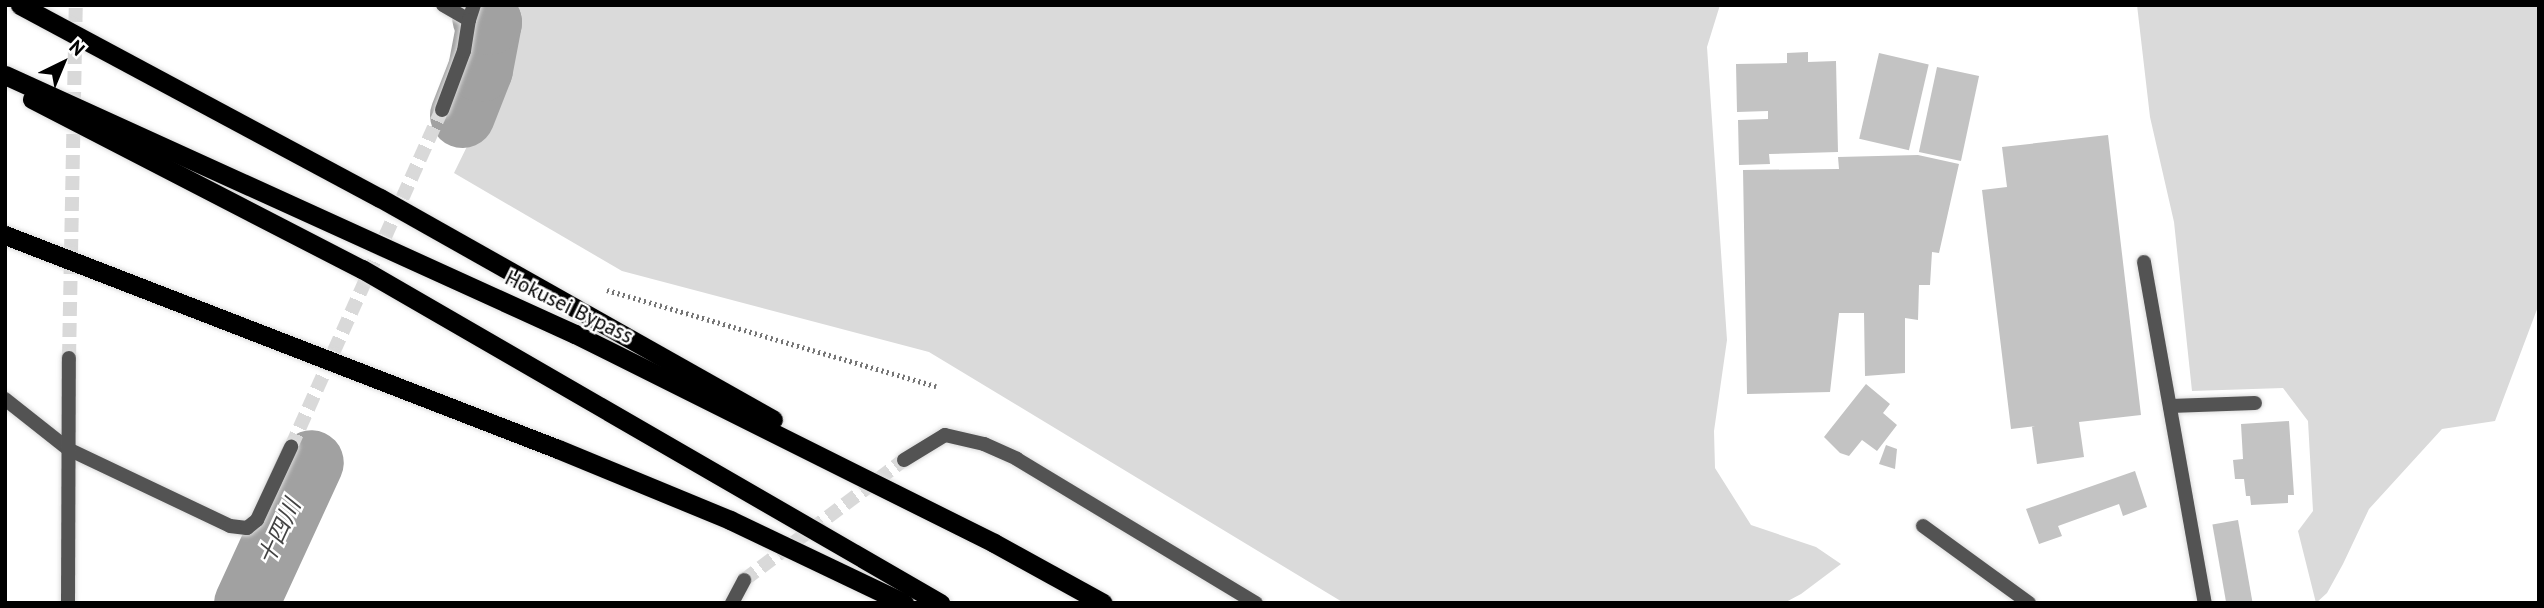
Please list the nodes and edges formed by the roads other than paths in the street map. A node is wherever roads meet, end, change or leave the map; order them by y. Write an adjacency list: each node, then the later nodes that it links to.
1 (20, 5): 18 (highway)
2 (443, 5): 4 (street)
3 (474, 5): 4 (street)
4 (469, 20): 7 (street)
5 (5, 75): 18 (highway, Hokusei Bypass)
6 (5, 85): 23 (highway)
7 (442, 110)
8 (5, 235): 22 (highway)
9 (2144, 262): 13 (street)
10 (69, 358): 15 (street)
11 (5, 400): 15 (street)
12 (2255, 403): 13 (street)
13 (2170, 407): 27 (street)
14 (291, 447): 15 (street)
15 (68, 449): 20 (street)
16 (904, 460): 25 (street)
17 (1923, 526): 26 (street)
18 (994, 543): 24 (highway, Hokusei Bypass)
19 (744, 580): 21 (street)
20 (68, 603)
21 (732, 603)
22 (904, 603)
23 (940, 603)
24 (1104, 603)
25 (1256, 603)
26 (2029, 603)
27 (2204, 603)

